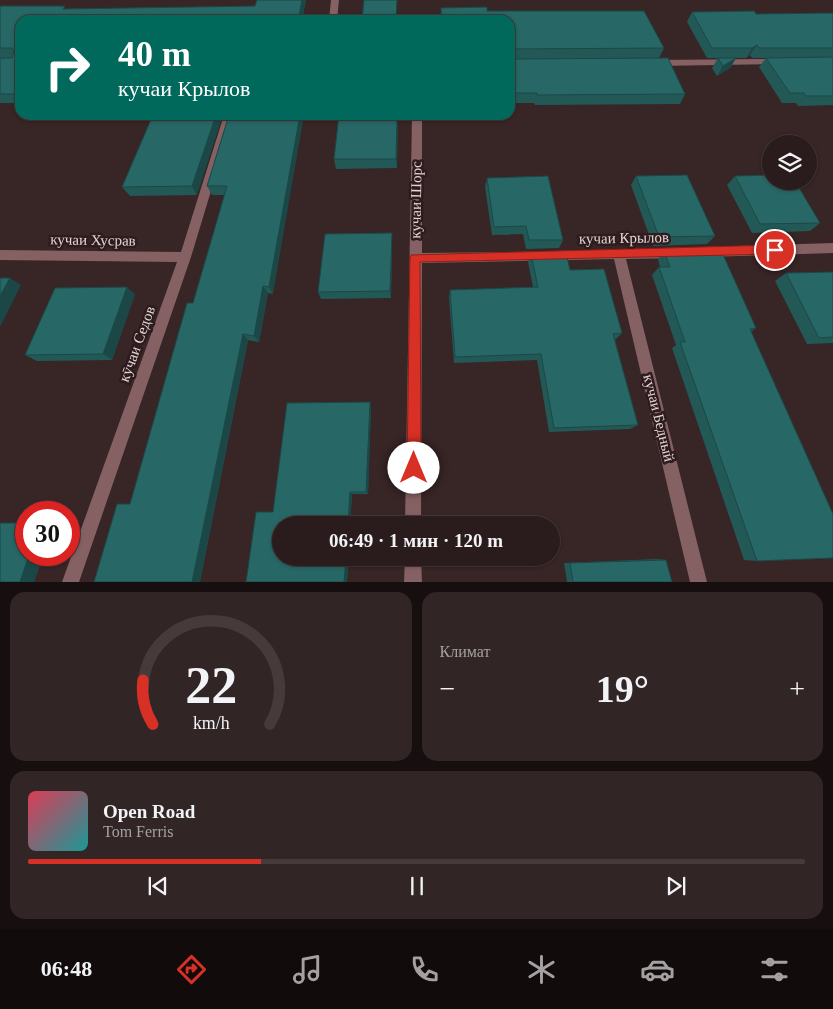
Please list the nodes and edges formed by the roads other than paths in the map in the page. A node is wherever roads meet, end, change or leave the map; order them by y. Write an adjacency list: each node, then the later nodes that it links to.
1 (335, 0): 2 (street)
2 (334, 15)
3 (784, 62): 4 (street)
4 (647, 63)
5 (227, 120): 10 (street, кӯчаи Седов)
6 (417, 120): 11 (street, кучаи Шорс)
7 (833, 248): 8 (street, кучаи Крылов)
8 (620, 254): 11 (street, кучаи Крылов); 16 (street, кучаи Бедный)
9 (0, 255): 10 (street, кучаи Хусрав)
10 (185, 257): 14 (street, кӯчаи Седов)
11 (415, 258): 12 (street, кучаи Шорс)
12 (413, 516)
13 (413, 566): 15 (street)
14 (70, 582)
15 (413, 582)
16 (699, 582)

